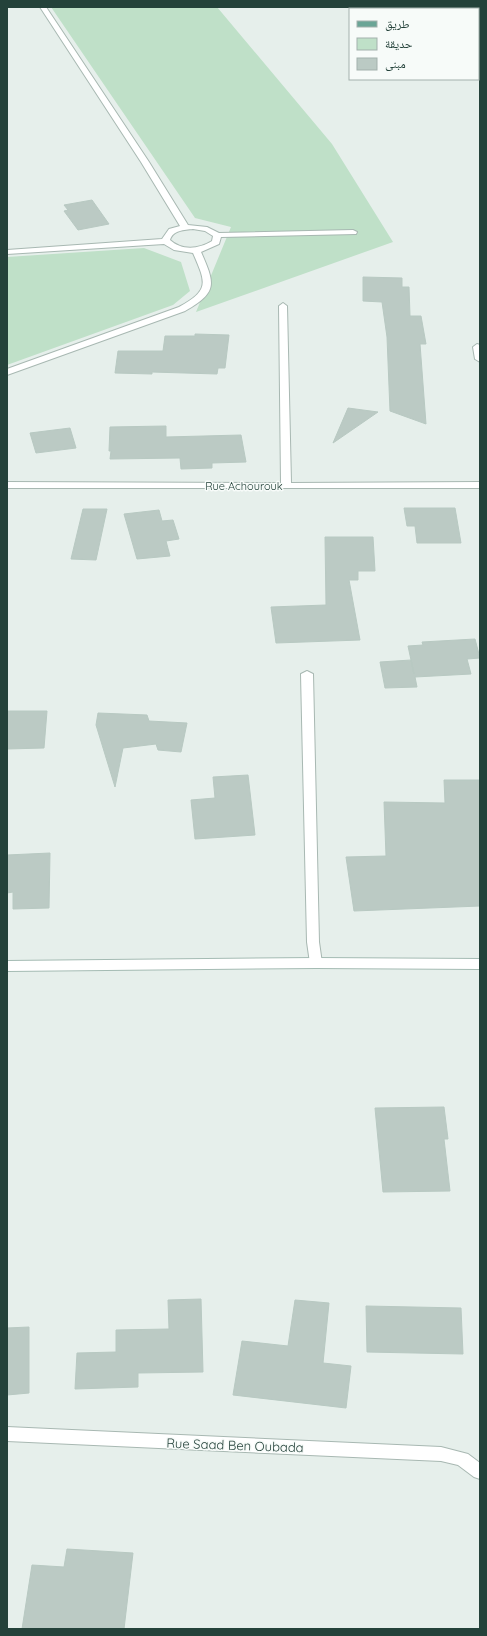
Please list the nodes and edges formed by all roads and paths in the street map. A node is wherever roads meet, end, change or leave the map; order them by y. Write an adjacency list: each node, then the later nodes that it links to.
1 (43, 7): 2 (street)
2 (185, 227): 4 (street); 5 (street)
3 (353, 232): 4 (street)
4 (217, 235): 6 (street)
5 (166, 241): 6 (street); 7 (street)
6 (196, 250): 11 (street)
7 (7, 252)
8 (283, 306): 14 (street)
9 (477, 347): 10 (street)
10 (480, 359)
11 (7, 372)
12 (7, 485): 14 (street, Rue Achourouk)
13 (480, 485): 14 (street, Rue Achourouk)
14 (286, 486)
15 (307, 674): 16 (street)
16 (316, 963): 17 (street); 18 (street)
17 (480, 964)
18 (7, 966)
19 (7, 1434): 20 (street, Rue Saad Ben Oubada)
20 (473, 1465)

